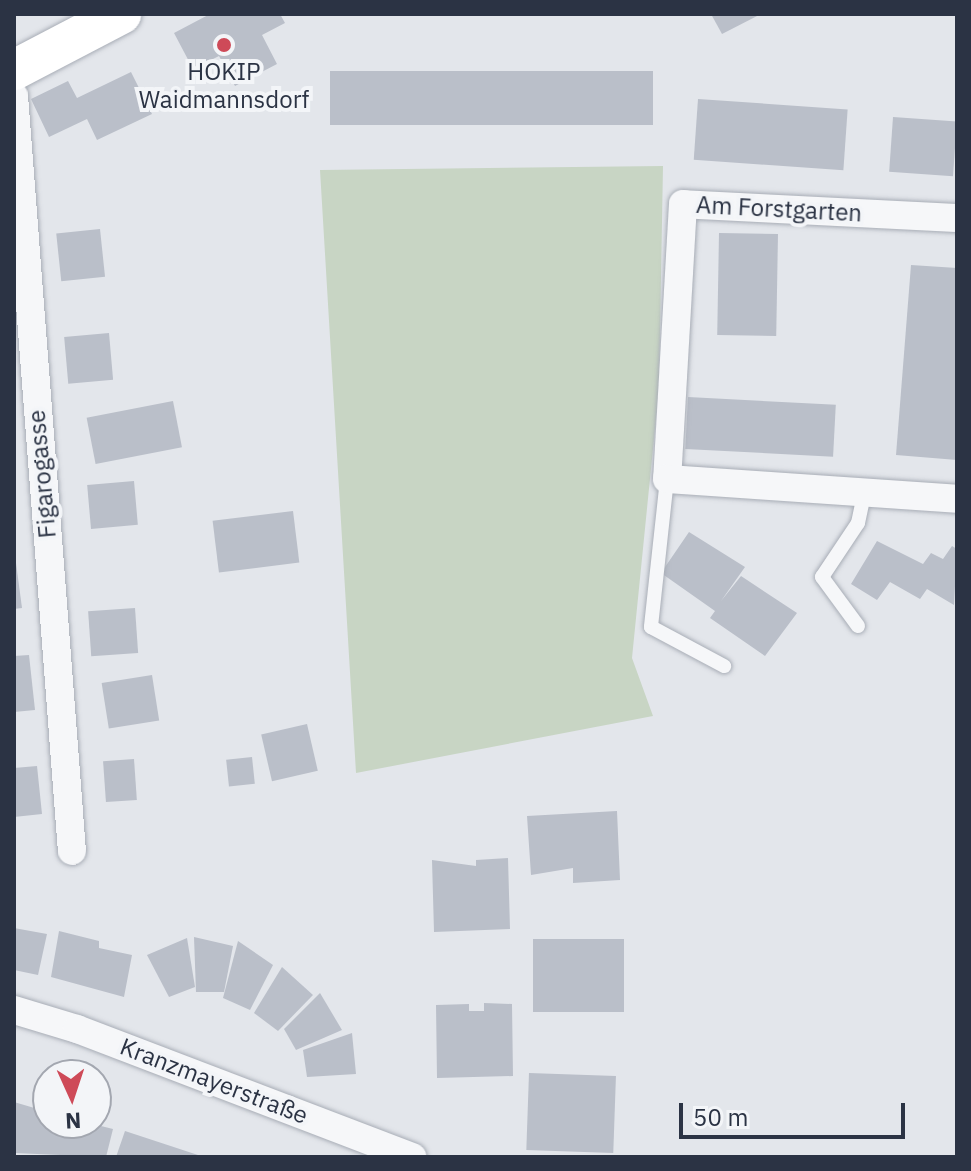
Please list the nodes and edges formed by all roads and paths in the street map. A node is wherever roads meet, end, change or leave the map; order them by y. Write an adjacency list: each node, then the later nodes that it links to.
1 (121, 14): 2 (street)
2 (14, 70)
3 (14, 96): 10 (street, Figarogasse)
4 (957, 218): 5 (street, Am Forstgarten)
5 (667, 479): 6 (street); 9 (lane, Am Forstgarten)
6 (864, 494): 7 (street); 8 (lane)
7 (957, 499)
8 (858, 626)
9 (724, 666)
10 (72, 851)
11 (14, 1010): 12 (street, Kranzmayerstraße)
12 (412, 1157)

